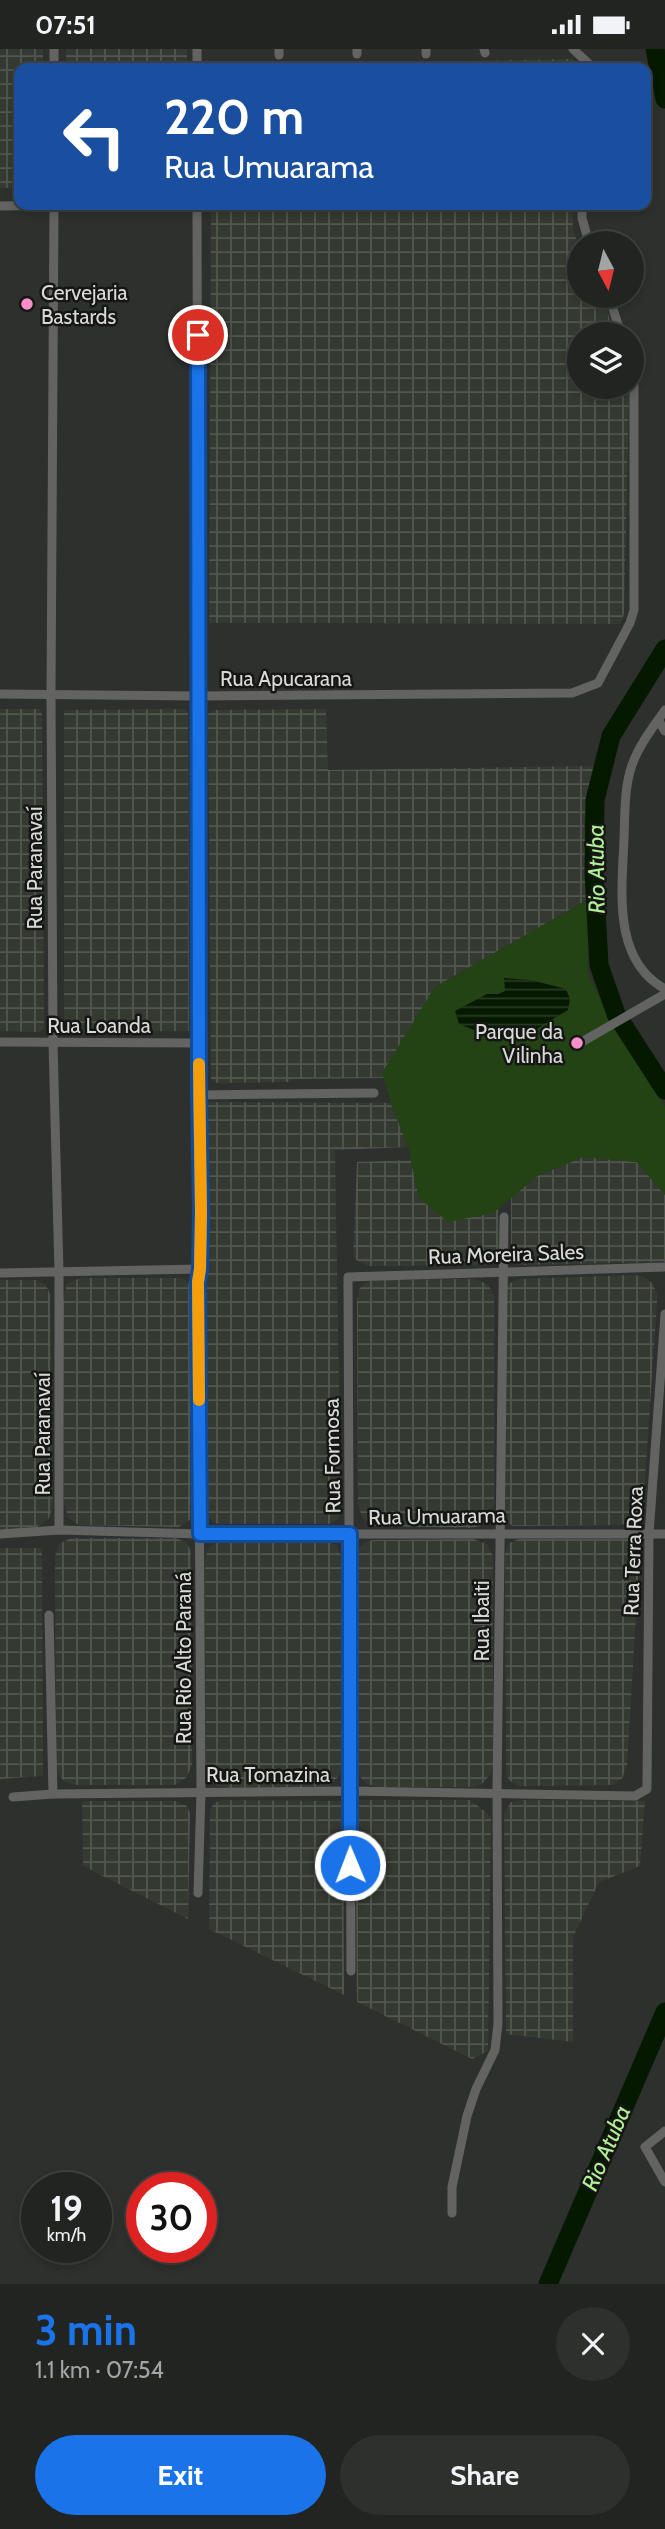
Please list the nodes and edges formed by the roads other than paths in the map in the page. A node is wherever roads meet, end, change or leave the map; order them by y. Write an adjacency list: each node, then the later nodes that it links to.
1 (573, 49): 2 (street)
2 (585, 63)
3 (54, 210): 9 (street, Rua Paranavaí)
4 (197, 210): 10 (street, Rua Rio Alto Paraná)
5 (582, 210): 6 (street)
6 (586, 231)
7 (634, 399): 10 (street, Rua Apucarana)
8 (0, 694): 9 (street, Rua Apucarana)
9 (51, 694): 10 (street, Rua Apucarana); 17 (street, Rua Paranavaí)
10 (197, 696): 16 (street, Rua Rio Alto Paraná)
11 (665, 710): 12 (street)
12 (658, 720): 13 (street); 14 (street)
13 (665, 731)
14 (665, 991): 18 (street)
15 (0, 1042): 17 (street, Rua Loanda)
16 (199, 1042): 17 (street, Rua Loanda); 20 (street, Rua Rio Alto Paraná)
17 (53, 1043): 25 (street, Rua Paranavaí)
18 (580, 1043)
19 (374, 1093): 20 (street)
20 (199, 1095): 23 (street, Rua Rio Alto Paraná)
21 (504, 1217): 24 (street, Rua Ibaiti)
22 (665, 1267): 24 (street, Rua Moreira Sales)
23 (200, 1269): 25 (street); 32 (street, Rua Rio Alto Paraná)
24 (503, 1271): 27 (street, Rua Moreira Sales); 30 (street, Rua Ibaiti)
25 (59, 1272): 26 (street); 29 (street, Rua Paranavaí)
26 (0, 1273)
27 (348, 1277): 33 (street, Rua Formosa)
28 (665, 1314): 34 (street, Rua Terra Roxa)
29 (59, 1530): 31 (street, Rua Umuarama); 32 (street, Rua Umuarama)
30 (500, 1533): 33 (street, Rua Umuarama); 34 (street, Rua Umuarama); 40 (street, Rua Ibaiti)
31 (0, 1534)
32 (200, 1534): 33 (street, Rua Umuarama); 39 (street, Rua Rio Alto Paraná)
33 (350, 1534): 38 (street, Rua Formosa)
34 (649, 1534): 35 (street, Rua Umuarama); 37 (street, Rua Terra Roxa)
35 (665, 1534)
36 (49, 1615): 41 (street)
37 (647, 1789): 40 (street, Rua Tomazina)
38 (350, 1791): 39 (street, Rua Tomazina); 40 (street, Rua Tomazina); 44 (street, Rua Formosa)
39 (201, 1792): 41 (street, Rua Tomazina); 43 (street, Rua Rio Alto Paraná)
40 (497, 1793): 47 (street, Rua Ibaiti)
41 (53, 1794): 42 (street, Rua Tomazina)
42 (13, 1797)
43 (198, 1893)
44 (351, 1971)
45 (665, 2131): 46 (street)
46 (665, 2182)
47 (452, 2213)

